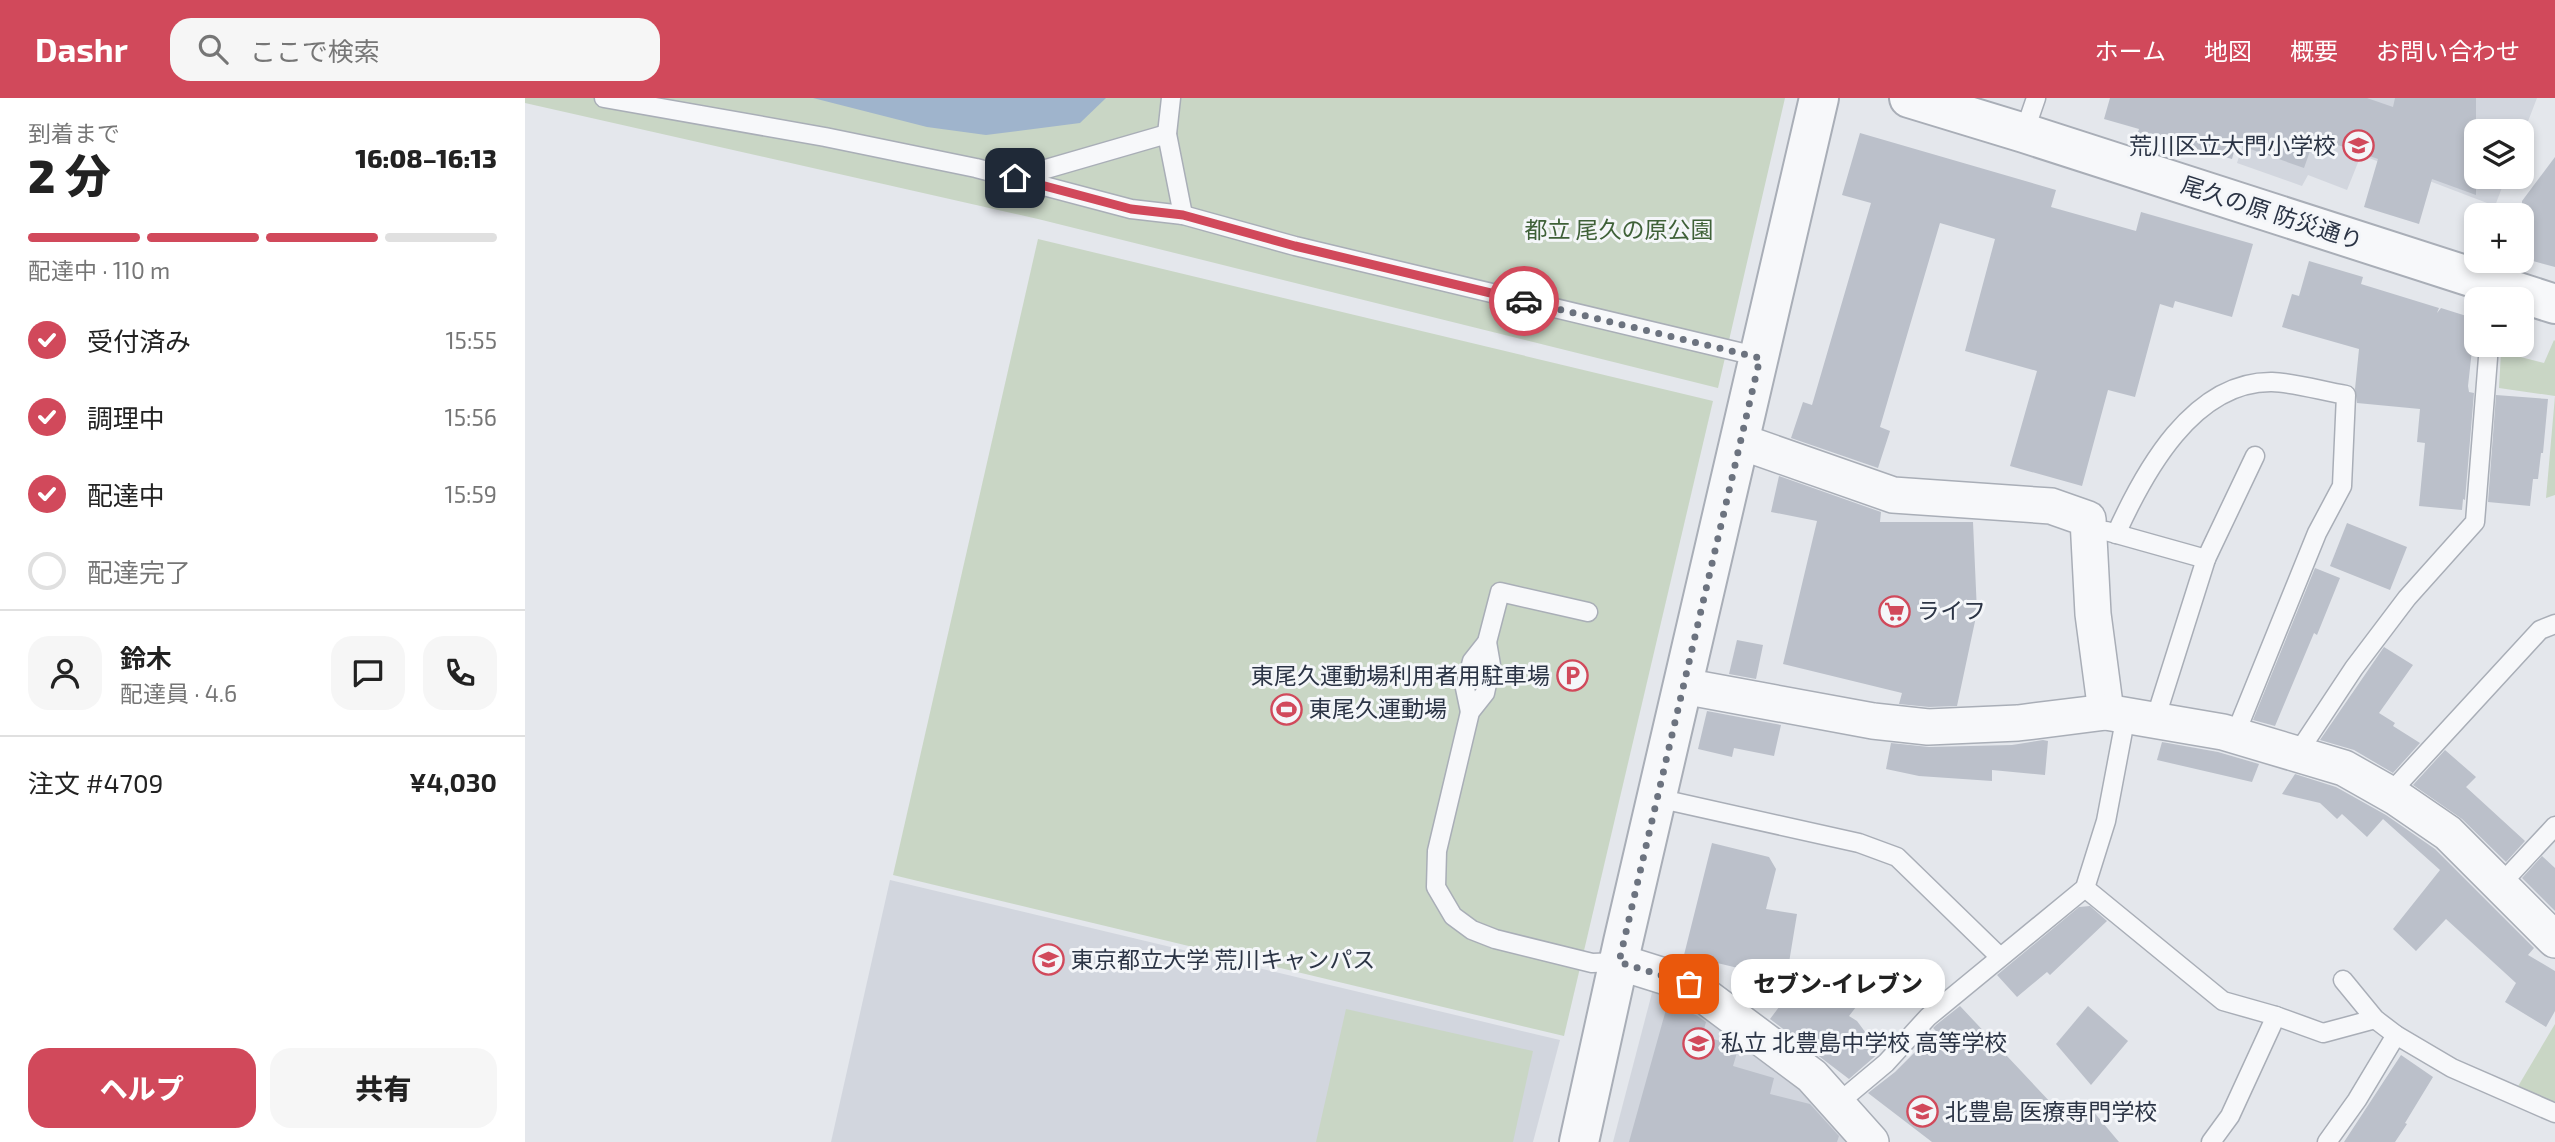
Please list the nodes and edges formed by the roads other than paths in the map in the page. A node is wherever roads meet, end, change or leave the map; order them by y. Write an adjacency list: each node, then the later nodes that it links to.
1 (604, 98): 7 (lane)
2 (1171, 98): 6 (lane)
3 (1819, 98): 13 (street)
4 (1909, 98): 5 (street, 尾久の原 防災通り)
5 (2030, 115): 9 (street, 尾久の原 防災通り)
6 (1167, 134): 7 (lane); 8 (lane)
7 (1015, 178): 8 (lane)
8 (1183, 215): 13 (lane)
9 (2479, 287)
10 (2534, 300): 11 (street, 尾久の原 防災通り)
11 (2555, 304)
12 (2488, 357): 23 (lane)
13 (1760, 358): 14 (street)
14 (1739, 441): 16 (street); 20 (street)
15 (2255, 456): 17 (lane)
16 (2102, 530): 17 (lane); 21 (street); 22 (lane)
17 (2206, 559): 21 (lane)
18 (1588, 612): 31 (lane)
19 (2555, 624): 24 (lane)
20 (1683, 686): 21 (street); 25 (street)
21 (2129, 716): 22 (street); 28 (lane)
22 (2235, 735): 23 (street)
23 (2297, 754): 24 (street)
24 (2390, 793): 27 (street)
25 (1657, 797): 30 (lane); 31 (street)
26 (2555, 826): 27 (lane)
27 (2500, 885): 29 (street)
28 (2085, 888): 30 (lane); 33 (lane)
29 (2555, 940)
30 (2000, 957): 36 (lane)
31 (1619, 962): 36 (street); 38 (street)
32 (2343, 980): 34 (lane)
33 (2276, 1016): 34 (lane); 40 (lane)
34 (2375, 1019): 35 (lane)
35 (2396, 1035): 37 (lane); 41 (lane)
36 (1837, 1104): 39 (street)
37 (2555, 1113)
38 (1579, 1142)
39 (1871, 1142)
40 (2211, 1142)
41 (2327, 1142)

